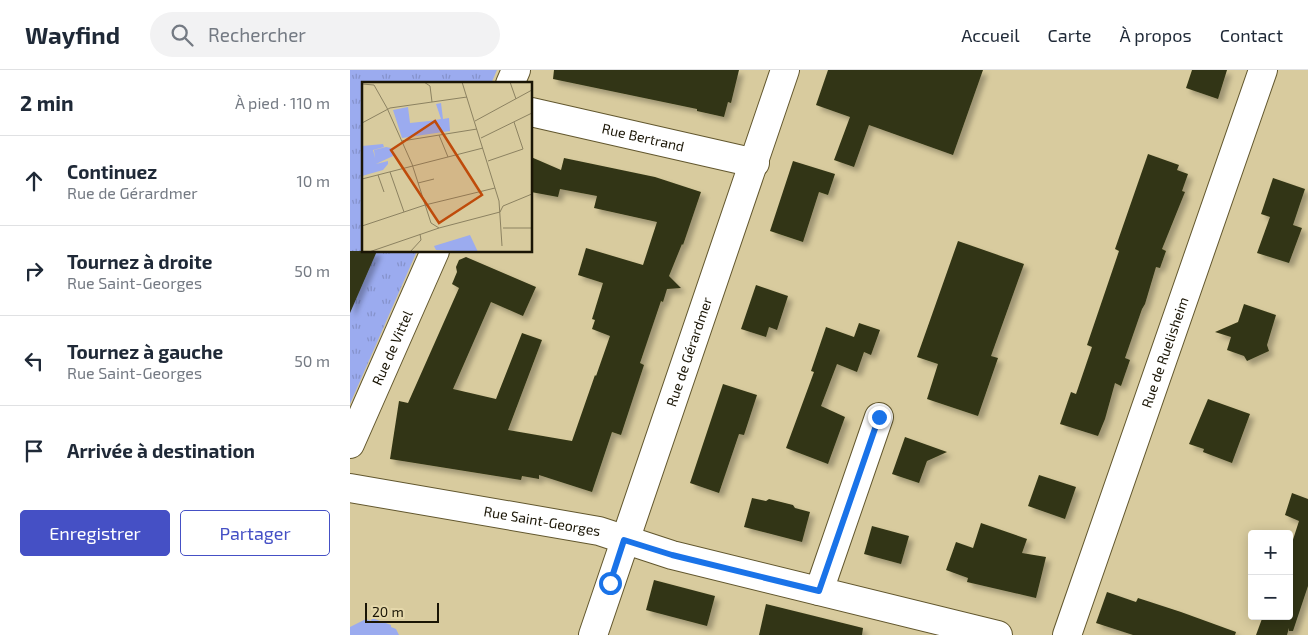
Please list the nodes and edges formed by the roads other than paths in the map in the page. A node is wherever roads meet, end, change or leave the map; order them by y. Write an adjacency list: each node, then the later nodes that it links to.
1 (516, 70): 4 (street)
2 (785, 70): 6 (street, Rue de Gérardmer)
3 (1263, 70): 15 (street, Rue de Ruelisheim)
4 (511, 82)
5 (532, 112): 6 (street, Rue Bertrand)
6 (755, 163): 11 (street, Rue de Gérardmer)
7 (435, 252): 9 (street, Rue de Vittel)
8 (879, 417): 12 (street)
9 (350, 444)
10 (350, 488): 11 (street, Rue Saint-Georges)
11 (624, 540): 12 (street, Rue Saint-Georges); 13 (street, Rue de Gérardmer)
12 (819, 591): 14 (street, Rue Saint-Georges)
13 (593, 635)
14 (998, 635)
15 (1067, 635)

